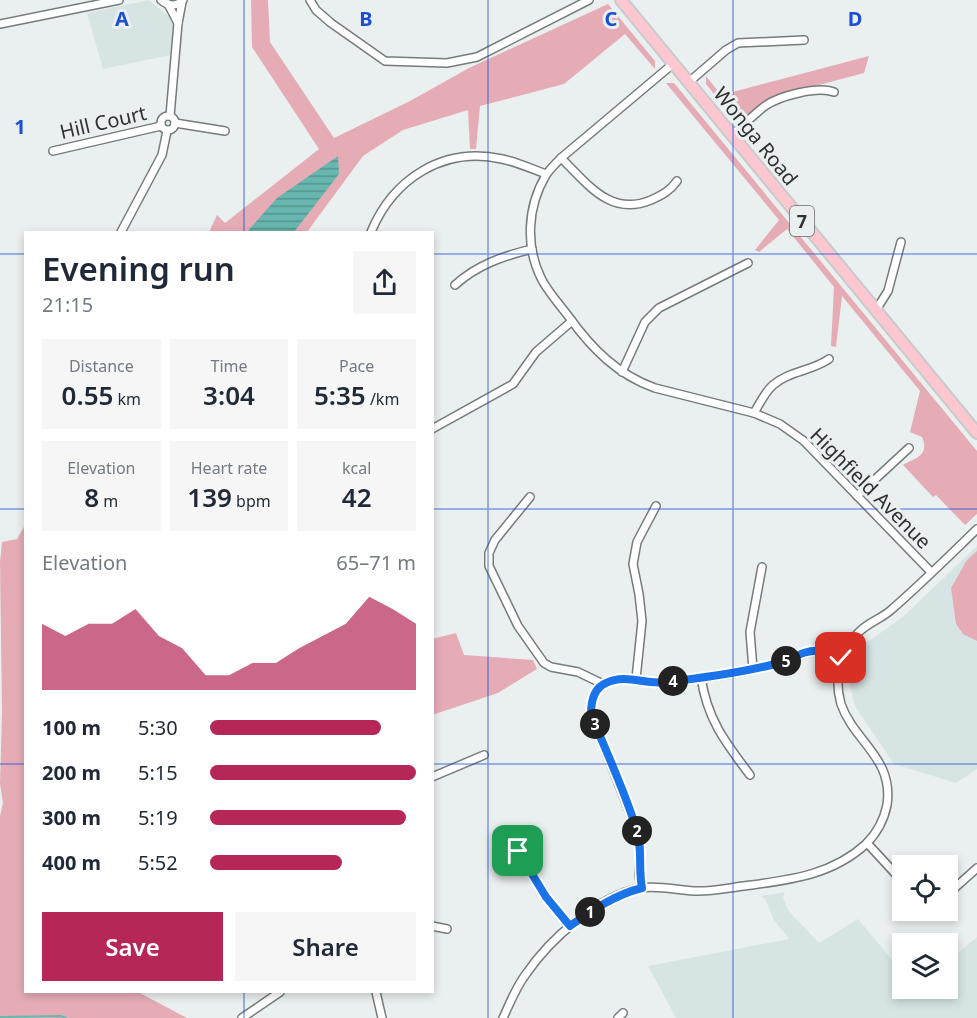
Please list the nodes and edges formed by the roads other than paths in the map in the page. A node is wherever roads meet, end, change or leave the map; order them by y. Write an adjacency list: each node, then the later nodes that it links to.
1 (119, 0): 8 (street)
2 (310, 0): 3 (street)
3 (589, 0)
4 (621, 0): 10 (main road, Wonga Road / 7)
5 (183, 1): 6 (street); 7 (street)
6 (164, 2): 7 (street)
7 (178, 23): 13 (street)
8 (0, 24)
9 (804, 40): 11 (street)
10 (674, 63): 11 (main road, Wonga Road / 7); 19 (street, Highfield Avenue)
11 (689, 82): 17 (main road, Wonga Road / 7)
12 (834, 92): 17 (street)
13 (170, 116): 14 (street); 15 (street)
14 (176, 123): 15 (street); 16 (street)
15 (164, 128): 18 (street, Hill Court); 22 (street)
16 (225, 131)
17 (732, 135): 28 (main road, Wonga Road / 7)
18 (53, 151)
19 (561, 158): 20 (street, Highfield Avenue); 21 (street)
20 (546, 174): 23 (street); 25 (street, Highfield Avenue)
21 (677, 181)
22 (122, 231)
23 (372, 231)
24 (901, 242): 28 (street)
25 (532, 249): 27 (street); 29 (street, Highfield Avenue)
26 (748, 262): 31 (street)
27 (455, 285)
28 (876, 310): 34 (main road, Wonga Road / 7)
29 (572, 321): 31 (street, Highfield Avenue); 33 (street)
30 (829, 359): 32 (street)
31 (622, 372): 32 (street, Highfield Avenue)
32 (754, 413): 36 (street, Highfield Avenue)
33 (434, 428)
34 (977, 433)
35 (909, 448): 36 (street)
36 (857, 496): 41 (street, Highfield Avenue)
37 (530, 497): 46 (street)
38 (656, 506): 45 (street)
39 (977, 529): 41 (street)
40 (762, 567): 43 (street)
41 (932, 572): 42 (street)
42 (841, 658): 43 (street); 50 (street)
43 (753, 669): 44 (street)
44 (701, 677): 45 (street); 48 (street)
45 (636, 679): 46 (street)
46 (603, 684): 55 (street)
47 (484, 755): 49 (street)
48 (750, 775)
49 (434, 776)
50 (867, 843): 53 (street); 55 (street)
51 (518, 851): 57 (street)
52 (977, 868): 54 (street)
53 (892, 870)
54 (958, 885)
55 (642, 888): 57 (street)
56 (434, 926): 58 (street)
57 (570, 926): 63 (street)
58 (447, 929)
59 (279, 993): 61 (street)
60 (376, 993): 62 (street)
61 (242, 1018)
62 (382, 1018)
63 (503, 1018)

